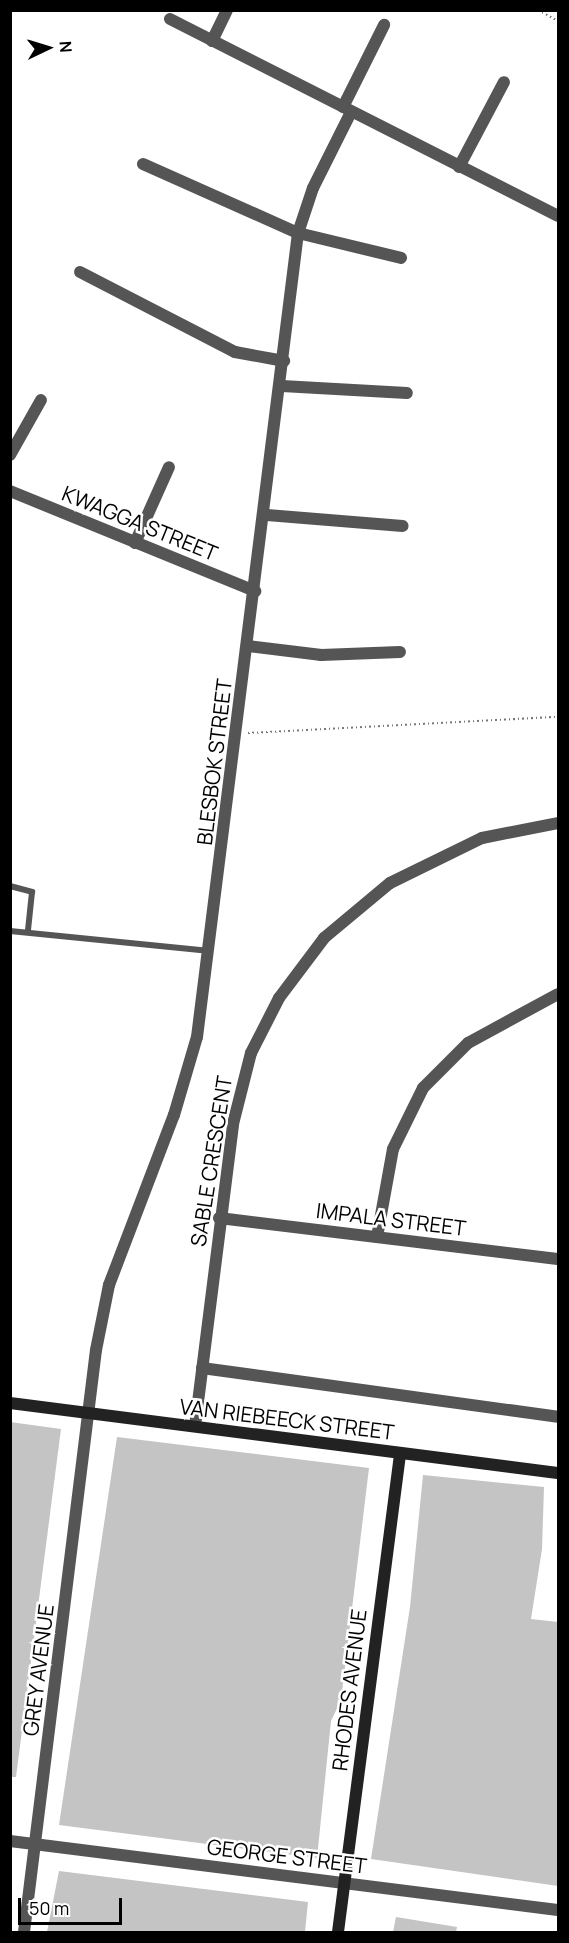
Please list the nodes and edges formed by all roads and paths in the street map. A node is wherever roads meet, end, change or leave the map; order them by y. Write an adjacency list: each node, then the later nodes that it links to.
1 (227, 10): 6 (street)
2 (538, 10): 4 (path)
3 (170, 20): 6 (street)
4 (558, 21)
5 (384, 25): 8 (street, BLESBOK STREET)
6 (212, 41): 8 (street)
7 (504, 82): 10 (street)
8 (347, 110): 10 (street); 12 (street, BLESBOK STREET)
9 (143, 164): 12 (street)
10 (459, 167): 11 (street)
11 (558, 216)
12 (298, 233): 13 (street); 15 (street, BLESBOK STREET)
13 (402, 258)
14 (80, 273): 15 (street)
15 (284, 361): 16 (street, BLESBOK STREET)
16 (282, 386): 17 (street); 22 (street, BLESBOK STREET)
17 (407, 393)
18 (41, 400): 19 (street)
19 (10, 454)
20 (169, 467): 24 (street)
21 (10, 491): 24 (street, KWAGGA STREET)
22 (267, 515): 23 (street); 25 (street, BLESBOK STREET)
23 (403, 526)
24 (135, 543): 25 (street, KWAGGA STREET)
25 (255, 591): 26 (street, BLESBOK STREET)
26 (248, 646): 27 (street); 29 (street, BLESBOK STREET)
27 (400, 652)
28 (558, 717): 29 (path)
29 (236, 733): 34 (street, BLESBOK STREET)
30 (558, 823): 36 (street, SABLE CRESCENT)
31 (10, 886): 33 (lane)
32 (10, 931): 33 (lane)
33 (28, 932): 34 (lane)
34 (211, 951): 41 (street, BLESBOK STREET)
35 (558, 994): 37 (street)
36 (219, 1218): 37 (street, IMPALA STREET); 39 (street, SABLE CRESCENT)
37 (376, 1237): 38 (street, IMPALA STREET)
38 (558, 1258)
39 (202, 1368): 42 (street, VAN RIEBEECK STREET); 43 (street, SABLE CRESCENT)
40 (10, 1403): 41 (street, VAN RIEBEECK STREET)
41 (88, 1413): 43 (street, VAN RIEBEECK STREET); 47 (street, GREY AVENUE)
42 (558, 1417)
43 (195, 1426): 44 (street, VAN RIEBEECK STREET)
44 (400, 1453): 45 (street, VAN RIEBEECK STREET); 48 (street, RHODES AVENUE)
45 (558, 1473)
46 (10, 1841): 47 (street, GEORGE STREET)
47 (36, 1845): 48 (street, GEORGE STREET); 50 (street, GREY AVENUE)
48 (344, 1883): 49 (street, GEORGE STREET); 51 (street, RHODES AVENUE)
49 (558, 1910)
50 (24, 1932)
51 (338, 1932)

